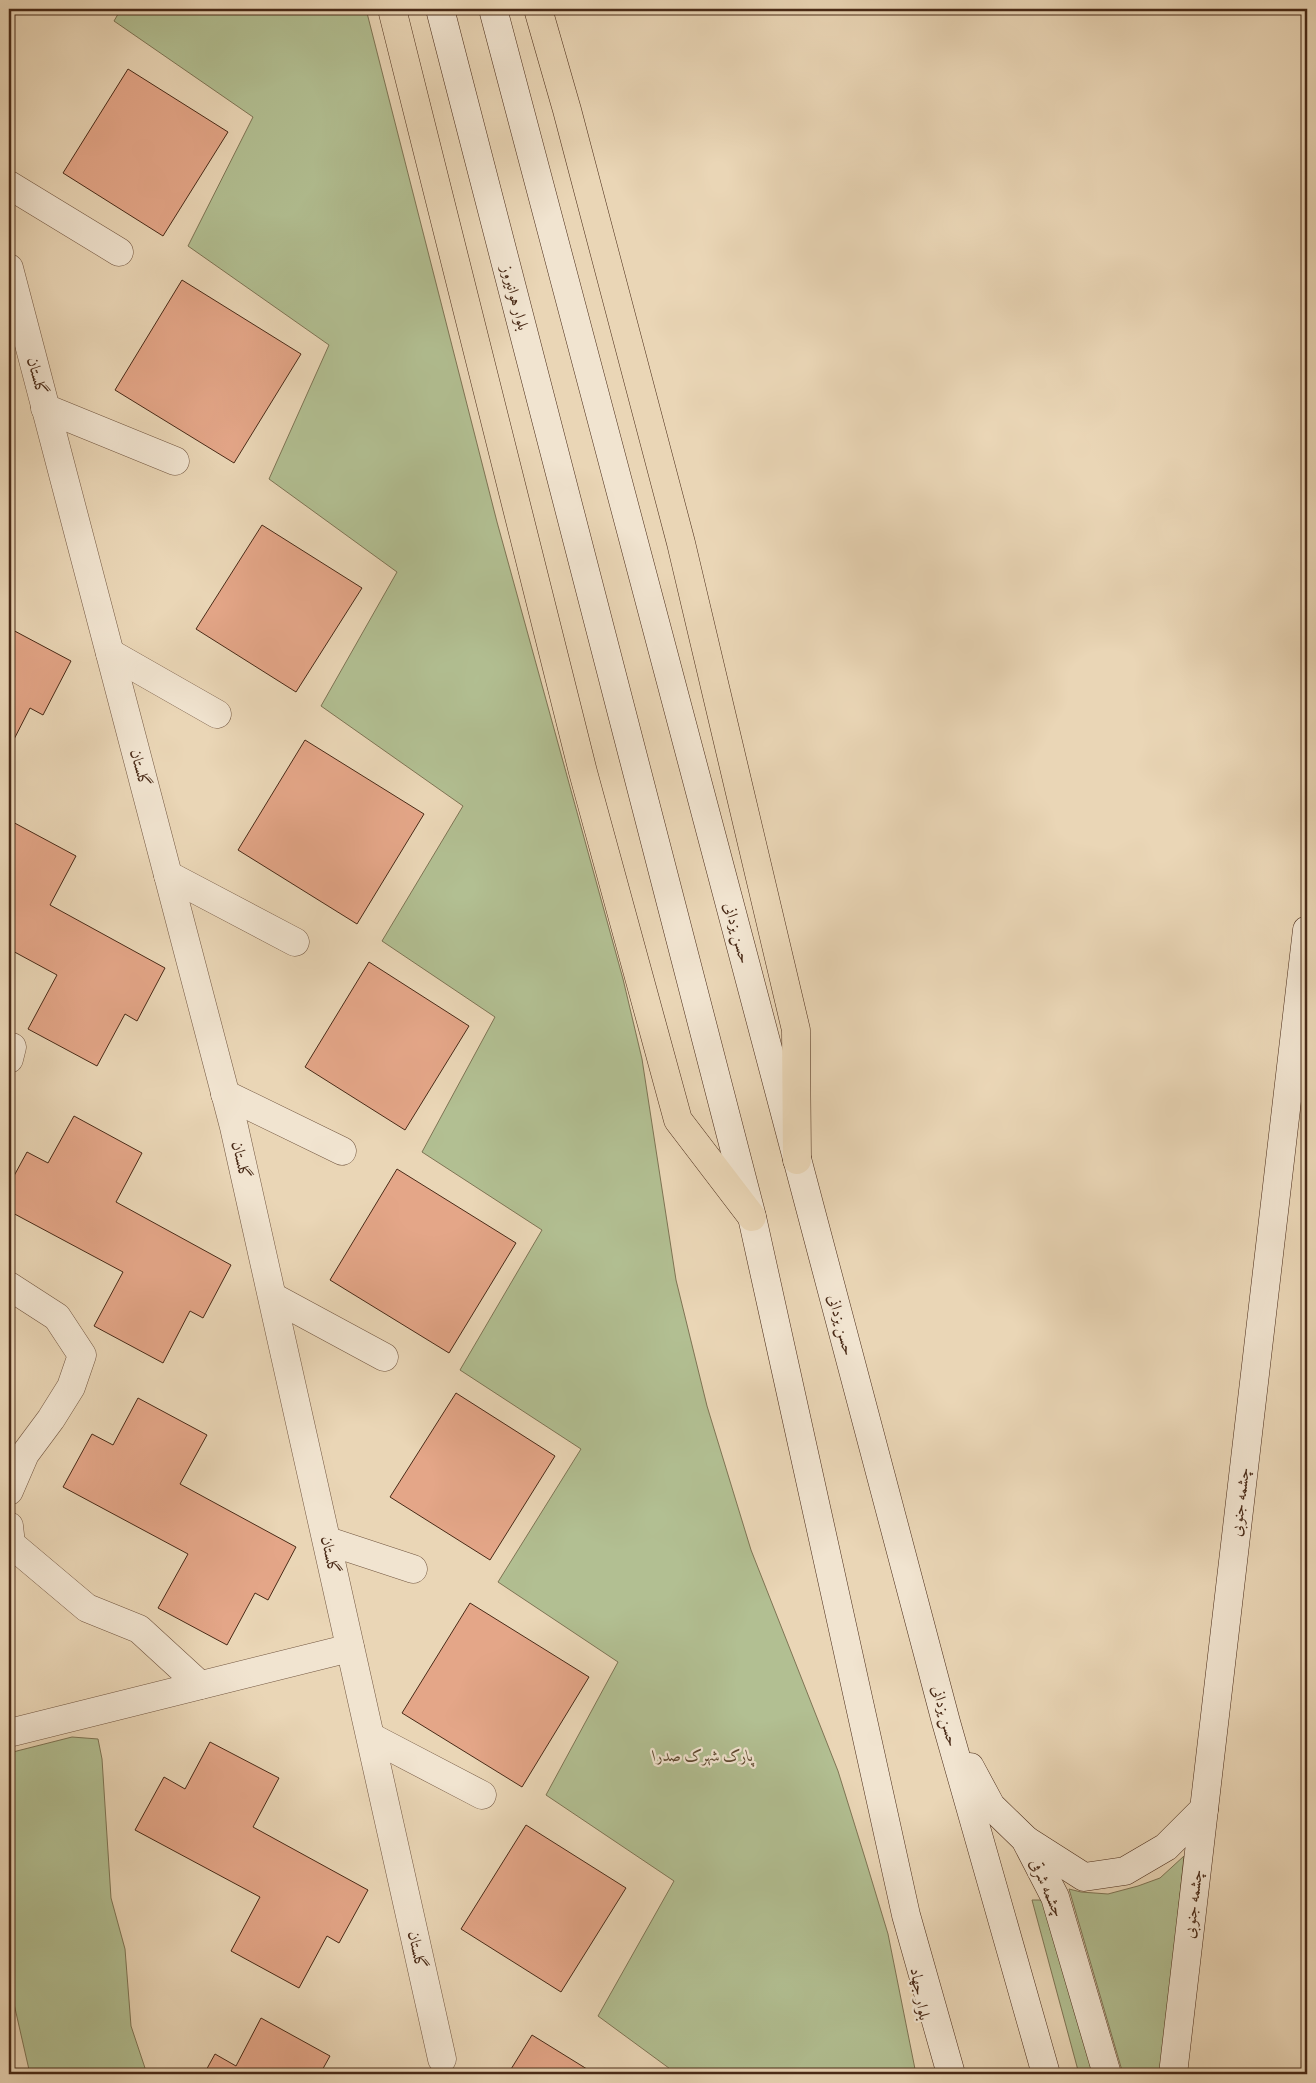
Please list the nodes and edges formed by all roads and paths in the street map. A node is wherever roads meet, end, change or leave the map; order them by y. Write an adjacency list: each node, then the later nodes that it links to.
1 (392, 9): 18 (highway)
2 (440, 9): 18 (street, بلوار هوانیروز)
3 (492, 9): 17 (street, حسن یزدانی)
4 (538, 9): 17 (highway)
5 (9, 185): 6 (street)
6 (119, 252)
7 (9, 268): 8 (street, گلستان)
8 (45, 408): 9 (street); 10 (street, گلستان)
9 (175, 461)
10 (110, 653): 11 (street); 12 (street, گلستان)
11 (217, 714)
12 (168, 875): 14 (street); 15 (street, گلستان)
13 (1307, 930): 32 (street, چشمه جنوبی)
14 (295, 942)
15 (225, 1094): 16 (street); 20 (street, گلستان)
16 (342, 1151)
17 (797, 1160): 28 (street, حسن یزدانی)
18 (752, 1218): 34 (street)
19 (9, 1286): 22 (street)
20 (273, 1298): 21 (street); 24 (street, گلستان)
21 (384, 1357)
22 (9, 1491)
23 (9, 1526): 27 (street)
24 (328, 1541): 25 (street); 26 (street, گلستان)
25 (413, 1569)
26 (350, 1648): 27 (street); 30 (street, گلستان)
27 (200, 1685): 29 (street)
28 (946, 1722): 33 (street, چشمه شرقی); 38 (street, حسن یزدانی)
29 (9, 1733)
30 (371, 1736): 31 (street); 35 (street, گلستان)
31 (482, 1795)
32 (1204, 1809): 33 (street); 40 (street, چشمه جنوبی)
33 (1025, 1839): 39 (street, چشمه شرقی)
34 (906, 1914): 36 (street, بلوار جهاد); 37 (street)
35 (442, 2060)
36 (933, 2074)
37 (951, 2074)
38 (1046, 2074)
39 (1107, 2074)
40 (1173, 2074)

